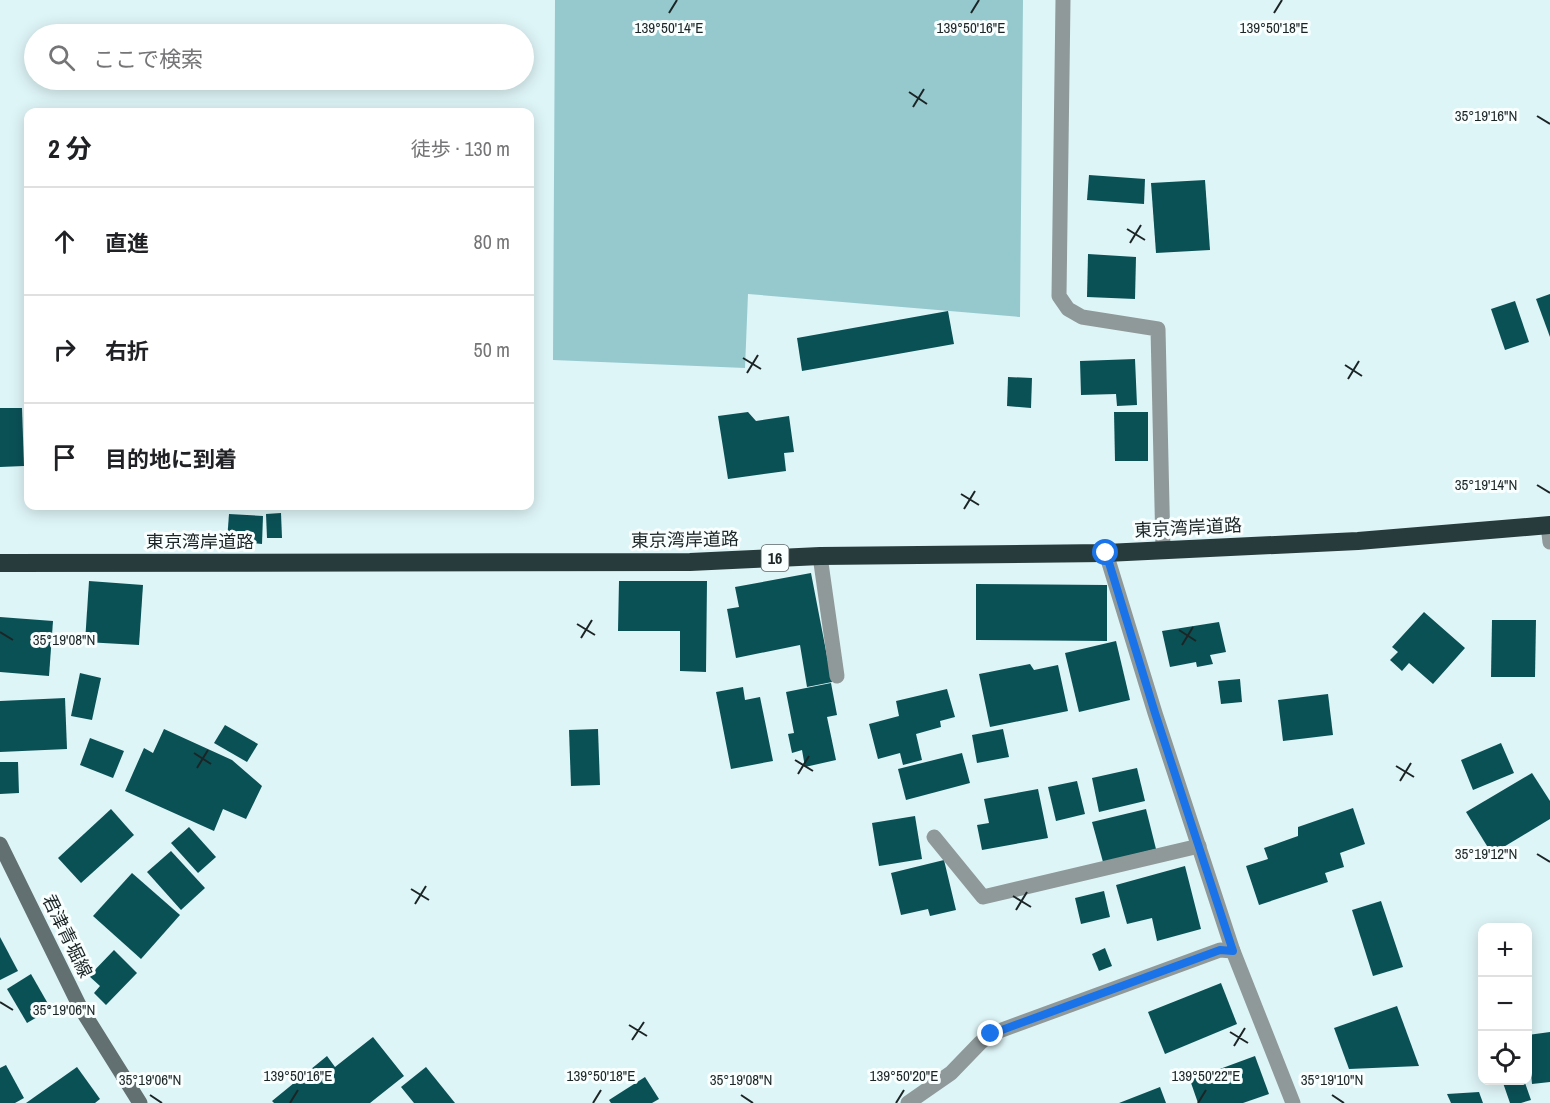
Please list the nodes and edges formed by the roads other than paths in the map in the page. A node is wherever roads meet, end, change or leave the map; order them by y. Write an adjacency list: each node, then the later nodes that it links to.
1 (1063, 0): 3 (street)
2 (1549, 531): 3 (highway, 東京湾岸道路 / 16)
3 (1163, 549): 4 (highway, 東京湾岸道路 / 16)
4 (1106, 553): 5 (highway, 東京湾岸道路 / 16); 10 (street)
5 (820, 556): 6 (highway, 東京湾岸道路 / 16); 7 (street)
6 (0, 563)
7 (837, 676)
8 (934, 837): 10 (street)
9 (0, 844): 12 (main road, 君津青堀線)
10 (1199, 846): 11 (street)
11 (1233, 951): 13 (street); 14 (street)
12 (140, 1103)
13 (908, 1103)
14 (1293, 1103)

